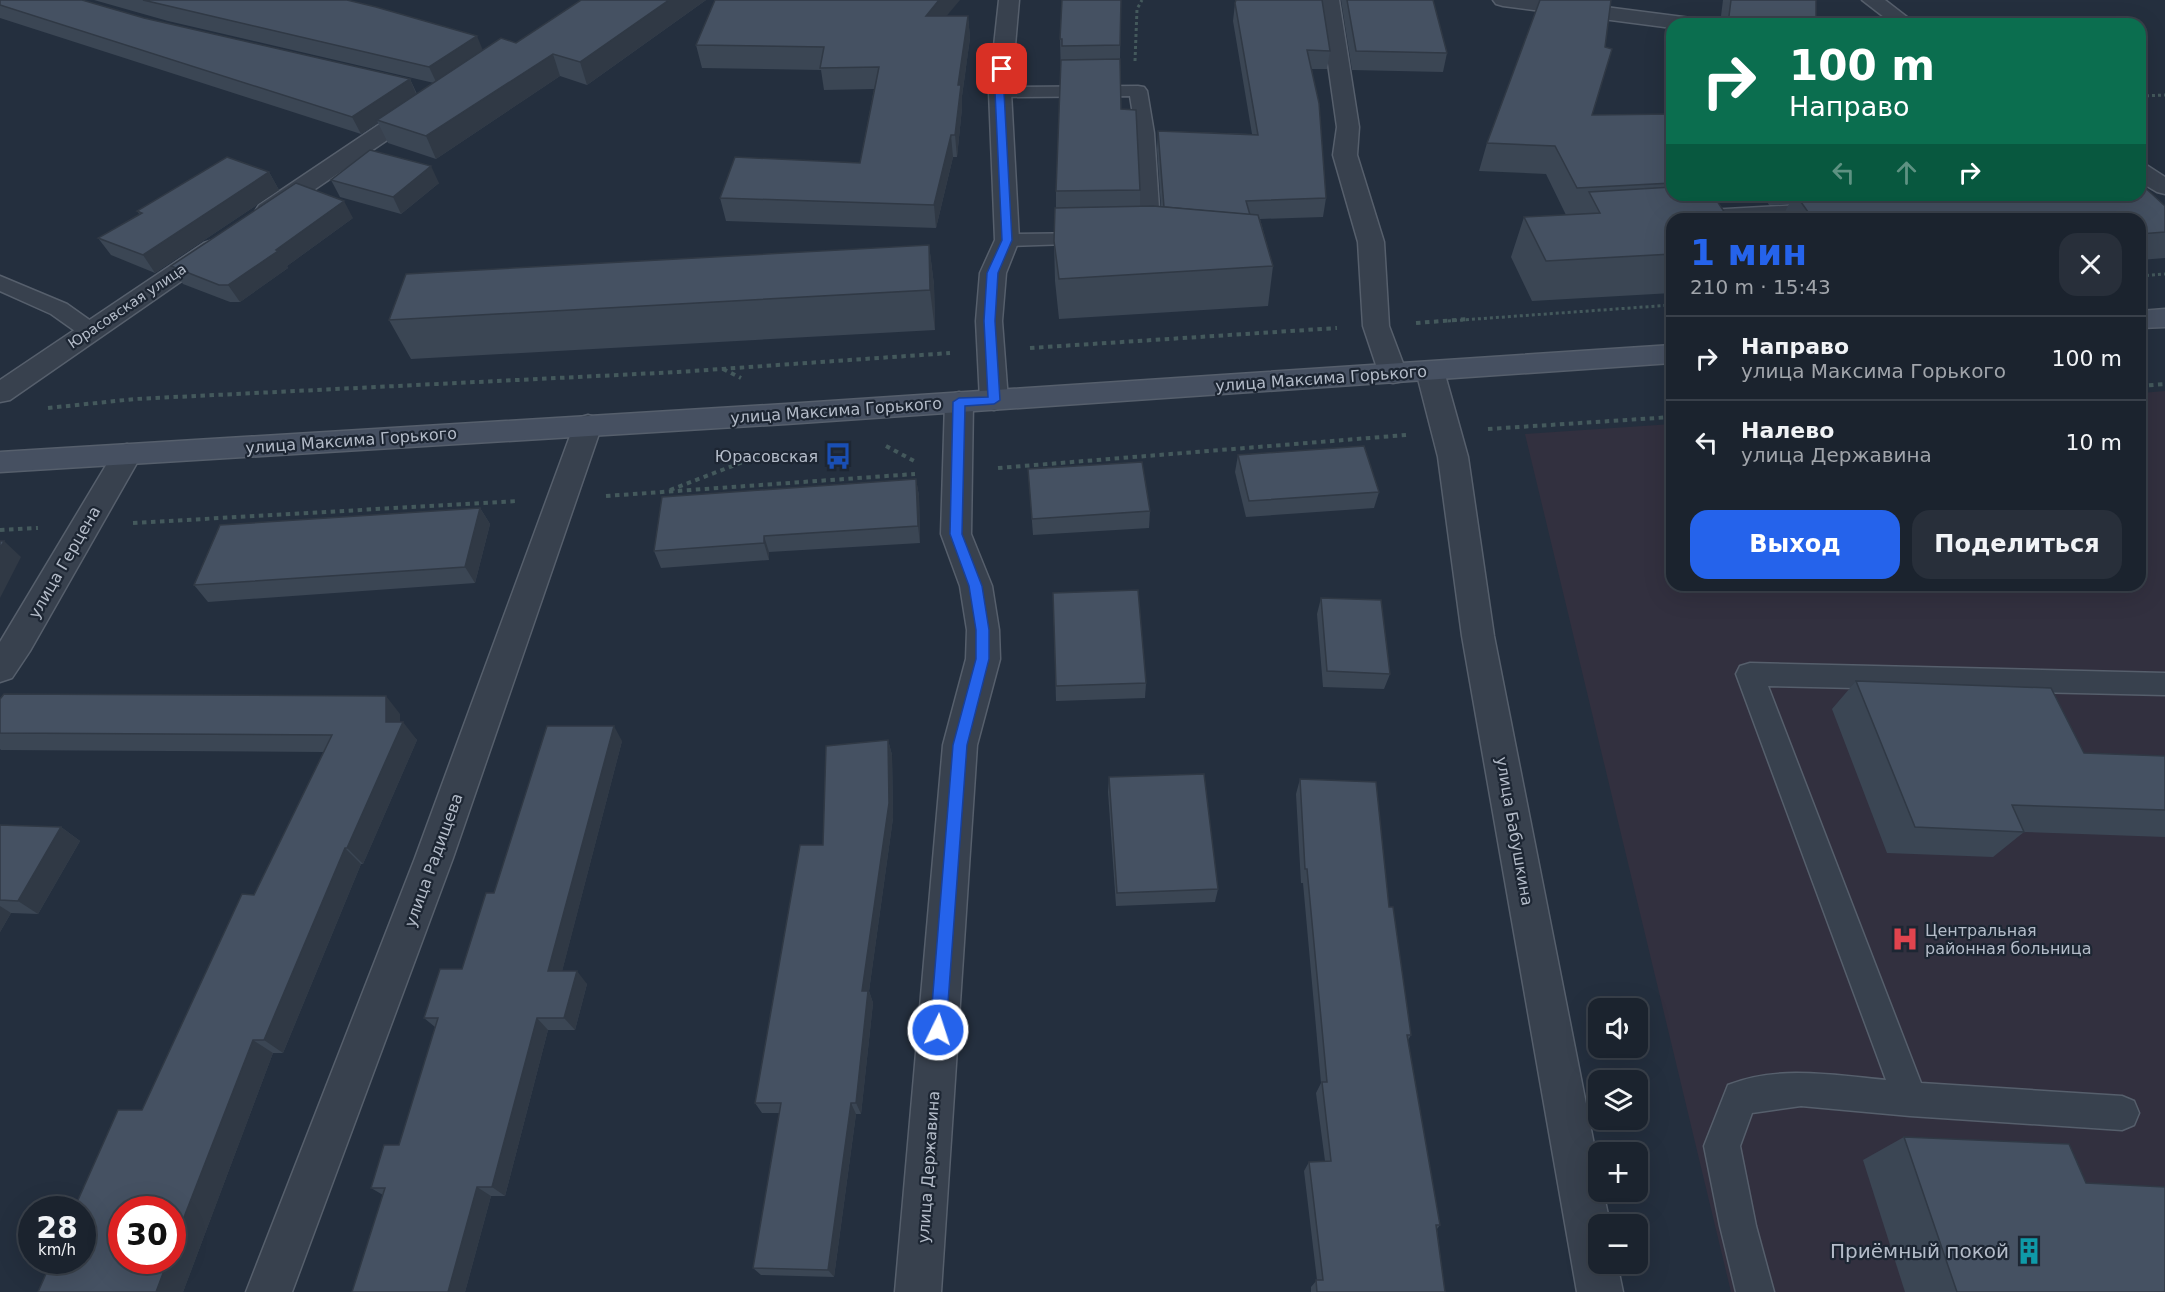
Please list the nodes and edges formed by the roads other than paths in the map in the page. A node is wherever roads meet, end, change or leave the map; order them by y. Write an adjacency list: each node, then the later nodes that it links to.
1 (1009, 0): 8 (street)
2 (1329, 0): 24 (street)
3 (1503, 0): 6 (street)
4 (1872, 0): 5 (street)
5 (1898, 18)
6 (1666, 21)
7 (429, 90): 21 (street, Юрасовская улица)
8 (1000, 92): 14 (lane); 16 (street)
9 (2146, 175): 10 (street)
10 (2165, 187)
11 (1836, 209): 12 (lane)
12 (1783, 213)
13 (1129, 238): 14 (lane)
14 (1151, 238): 17 (lane)
15 (1107, 239): 16 (lane)
16 (1007, 240): 26 (street)
17 (1174, 240)
18 (0, 283): 21 (lane)
19 (2165, 318): 20 (main road)
20 (2146, 320)
21 (90, 331): 25 (street, Юрасовская улица)
22 (1666, 354): 23 (main road, улица Максима Горького)
23 (1430, 371): 24 (main road, улица Максима Горького); 37 (street, улица Бабушкина)
24 (1393, 374): 26 (main road, улица Максима Горького)
25 (0, 393)
26 (994, 400): 27 (main road, улица Максима Горького)
27 (959, 402): 28 (main road, улица Максима Горького); 36 (street, улица Державина)
28 (588, 425): 29 (main road, улица Максима Горького); 35 (street, улица Радищева)
29 (127, 454): 30 (main road, улица Максима Горького); 31 (street, улица Герцена)
30 (0, 462)
31 (0, 668)
32 (2165, 684): 33 (lane)
33 (1910, 1099): 34 (lane); 38 (lane)
34 (2122, 1113)
35 (269, 1292)
36 (918, 1292)
37 (1600, 1292)
38 (1755, 1292)

